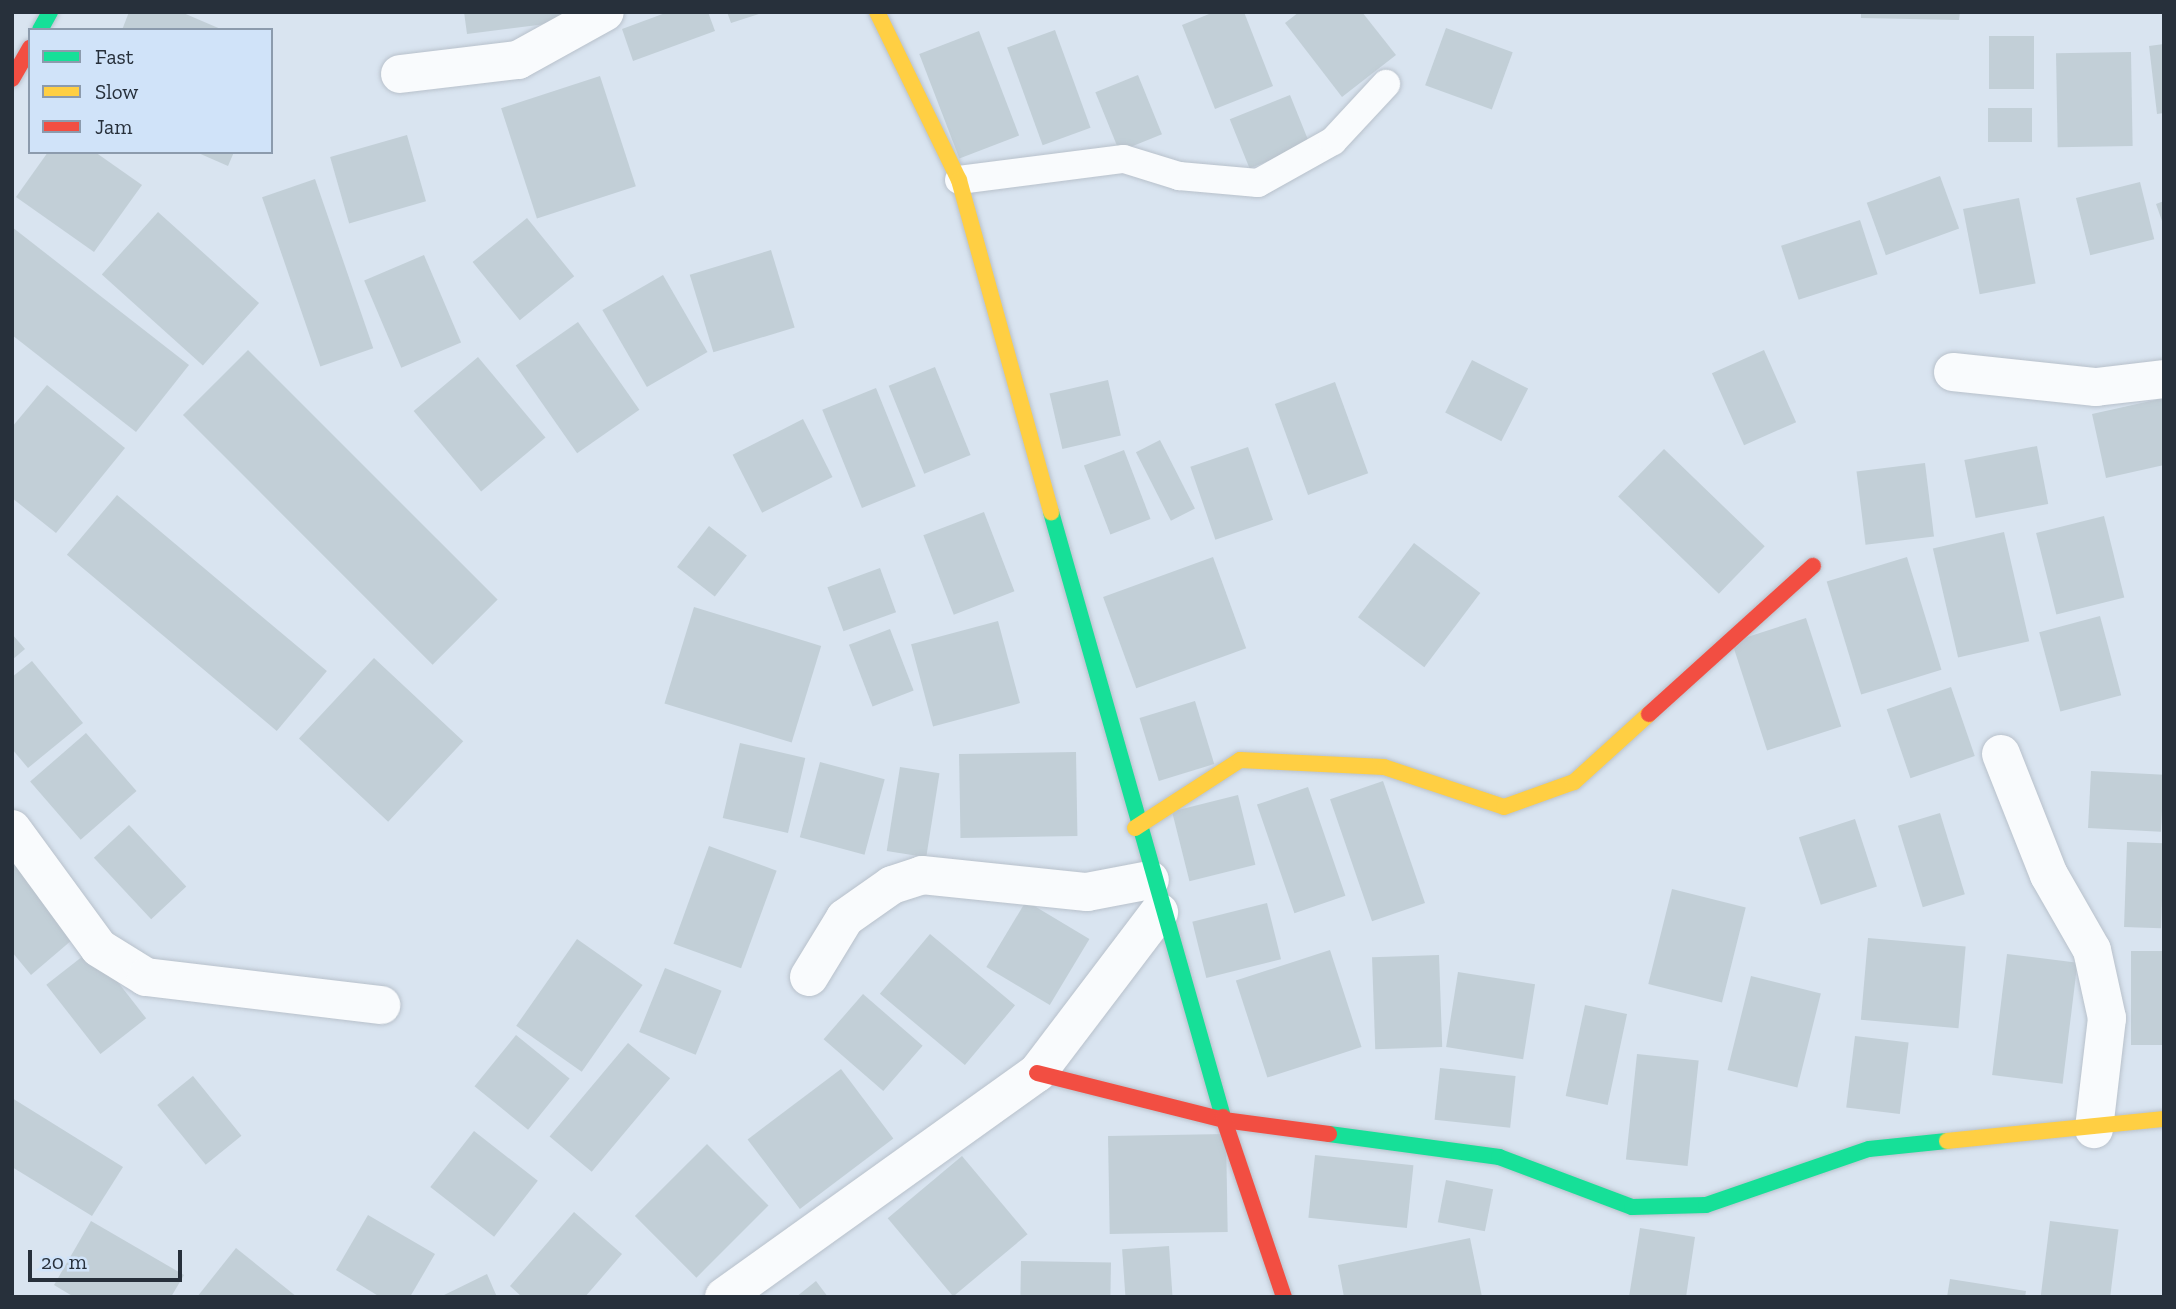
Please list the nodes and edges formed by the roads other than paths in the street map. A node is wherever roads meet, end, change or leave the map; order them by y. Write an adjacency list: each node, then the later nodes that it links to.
1 (50, 12): 4 (main road)
2 (605, 12): 6 (street)
3 (877, 12): 9 (main road)
4 (41, 28)
5 (28, 51): 7 (main road)
6 (400, 74)
7 (12, 79)
8 (1386, 83): 9 (lane)
9 (959, 180): 14 (main road)
10 (1953, 372): 11 (street)
11 (2164, 380)
12 (1813, 566): 14 (main road)
13 (2001, 754): 22 (street)
14 (1135, 828): 16 (main road)
15 (12, 829): 18 (street)
16 (1155, 896): 17 (street); 19 (street); 21 (main road)
17 (809, 977)
18 (381, 1005)
19 (1037, 1073): 21 (main road); 23 (street)
20 (2164, 1119): 22 (main road)
21 (1224, 1120): 22 (main road); 24 (main road)
22 (2094, 1129)
23 (724, 1297)
24 (1284, 1297)

